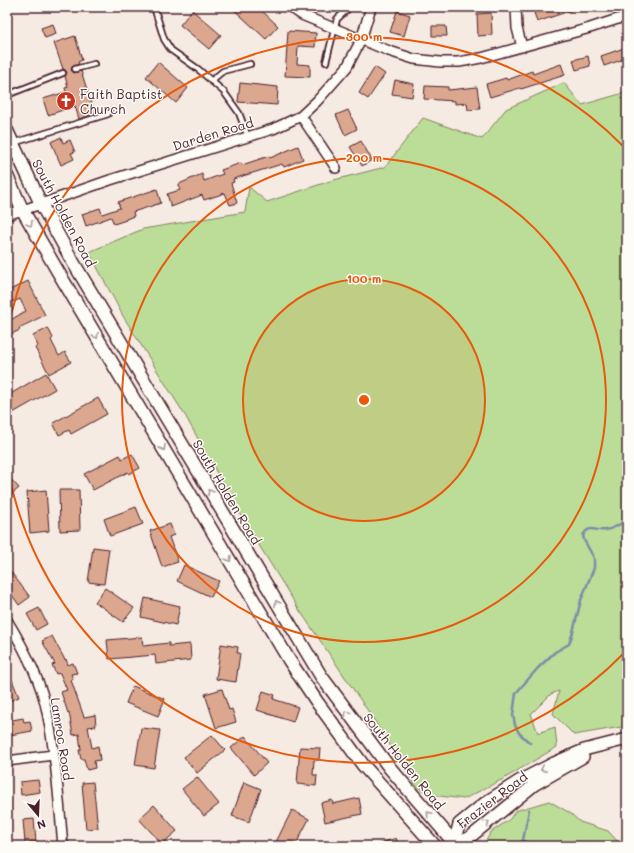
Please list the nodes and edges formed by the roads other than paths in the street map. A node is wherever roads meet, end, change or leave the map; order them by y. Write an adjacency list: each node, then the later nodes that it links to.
1 (154, 7): 15 (lane)
2 (290, 7): 7 (street)
3 (350, 7): 7 (lane)
4 (371, 7): 8 (street, Darden Road)
5 (516, 7): 9 (street)
6 (627, 16): 9 (street)
7 (334, 29): 8 (street); 10 (lane)
8 (360, 40): 9 (street); 18 (street, Darden Road)
9 (522, 47)
10 (326, 62)
11 (94, 64): 13 (lane)
12 (250, 64): 15 (lane)
13 (75, 69)
14 (63, 73): 16 (lane)
15 (211, 81): 20 (lane)
16 (7, 95)
17 (109, 111): 21 (lane)
18 (301, 116): 20 (street, Darden Road); 22 (street)
19 (7, 131): 21 (main road, South Holden Road)
20 (248, 137): 24 (street, Darden Road)
21 (12, 143): 24 (main road, South Holden Road)
22 (336, 168)
23 (7, 176): 25 (main road)
24 (41, 204): 25 (street, Darden Road); 32 (main road, South Holden Road, one-way to 24)
25 (22, 209): 26 (street, Darden Road); 34 (main road, one-way to 34)
26 (7, 215)
27 (7, 620): 30 (street, Lamroc Road)
28 (627, 739): 29 (street, Frazier Road)
29 (605, 745): 32 (street, Frazier Road, one-way to 29); 32 (street, Frazier Road, one-way to 32)
30 (54, 755): 31 (street); 33 (street, Lamroc Road)
31 (7, 761)
32 (454, 845)
33 (63, 846)
34 (435, 846)

